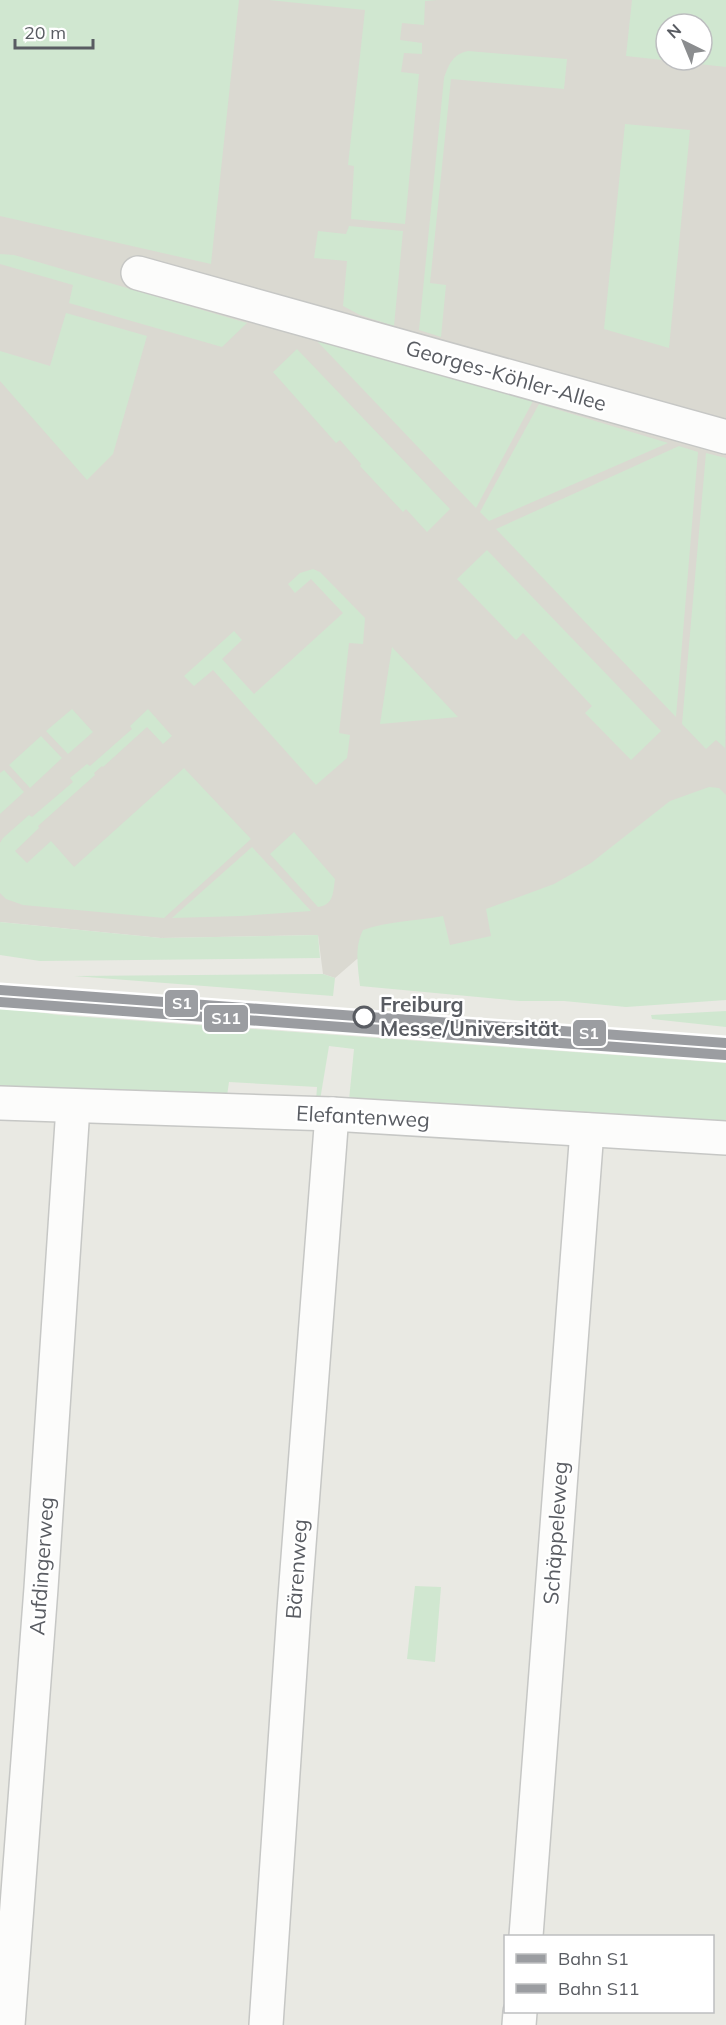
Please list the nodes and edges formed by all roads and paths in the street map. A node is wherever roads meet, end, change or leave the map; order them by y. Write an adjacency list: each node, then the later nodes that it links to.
1 (138, 273): 2 (street, Georges-Köhler-Allee)
2 (726, 437)
3 (0, 1103): 4 (street, Elefantenweg)
4 (73, 1107): 5 (street, Elefantenweg); 9 (street, Aufdingerweg)
5 (332, 1114): 6 (street, Elefantenweg); 10 (street, Bärenweg)
6 (586, 1130): 7 (street, Elefantenweg); 8 (street, Schäppeleweg)
7 (726, 1138)
8 (526, 1935)
9 (8, 2025)
10 (266, 2025)

